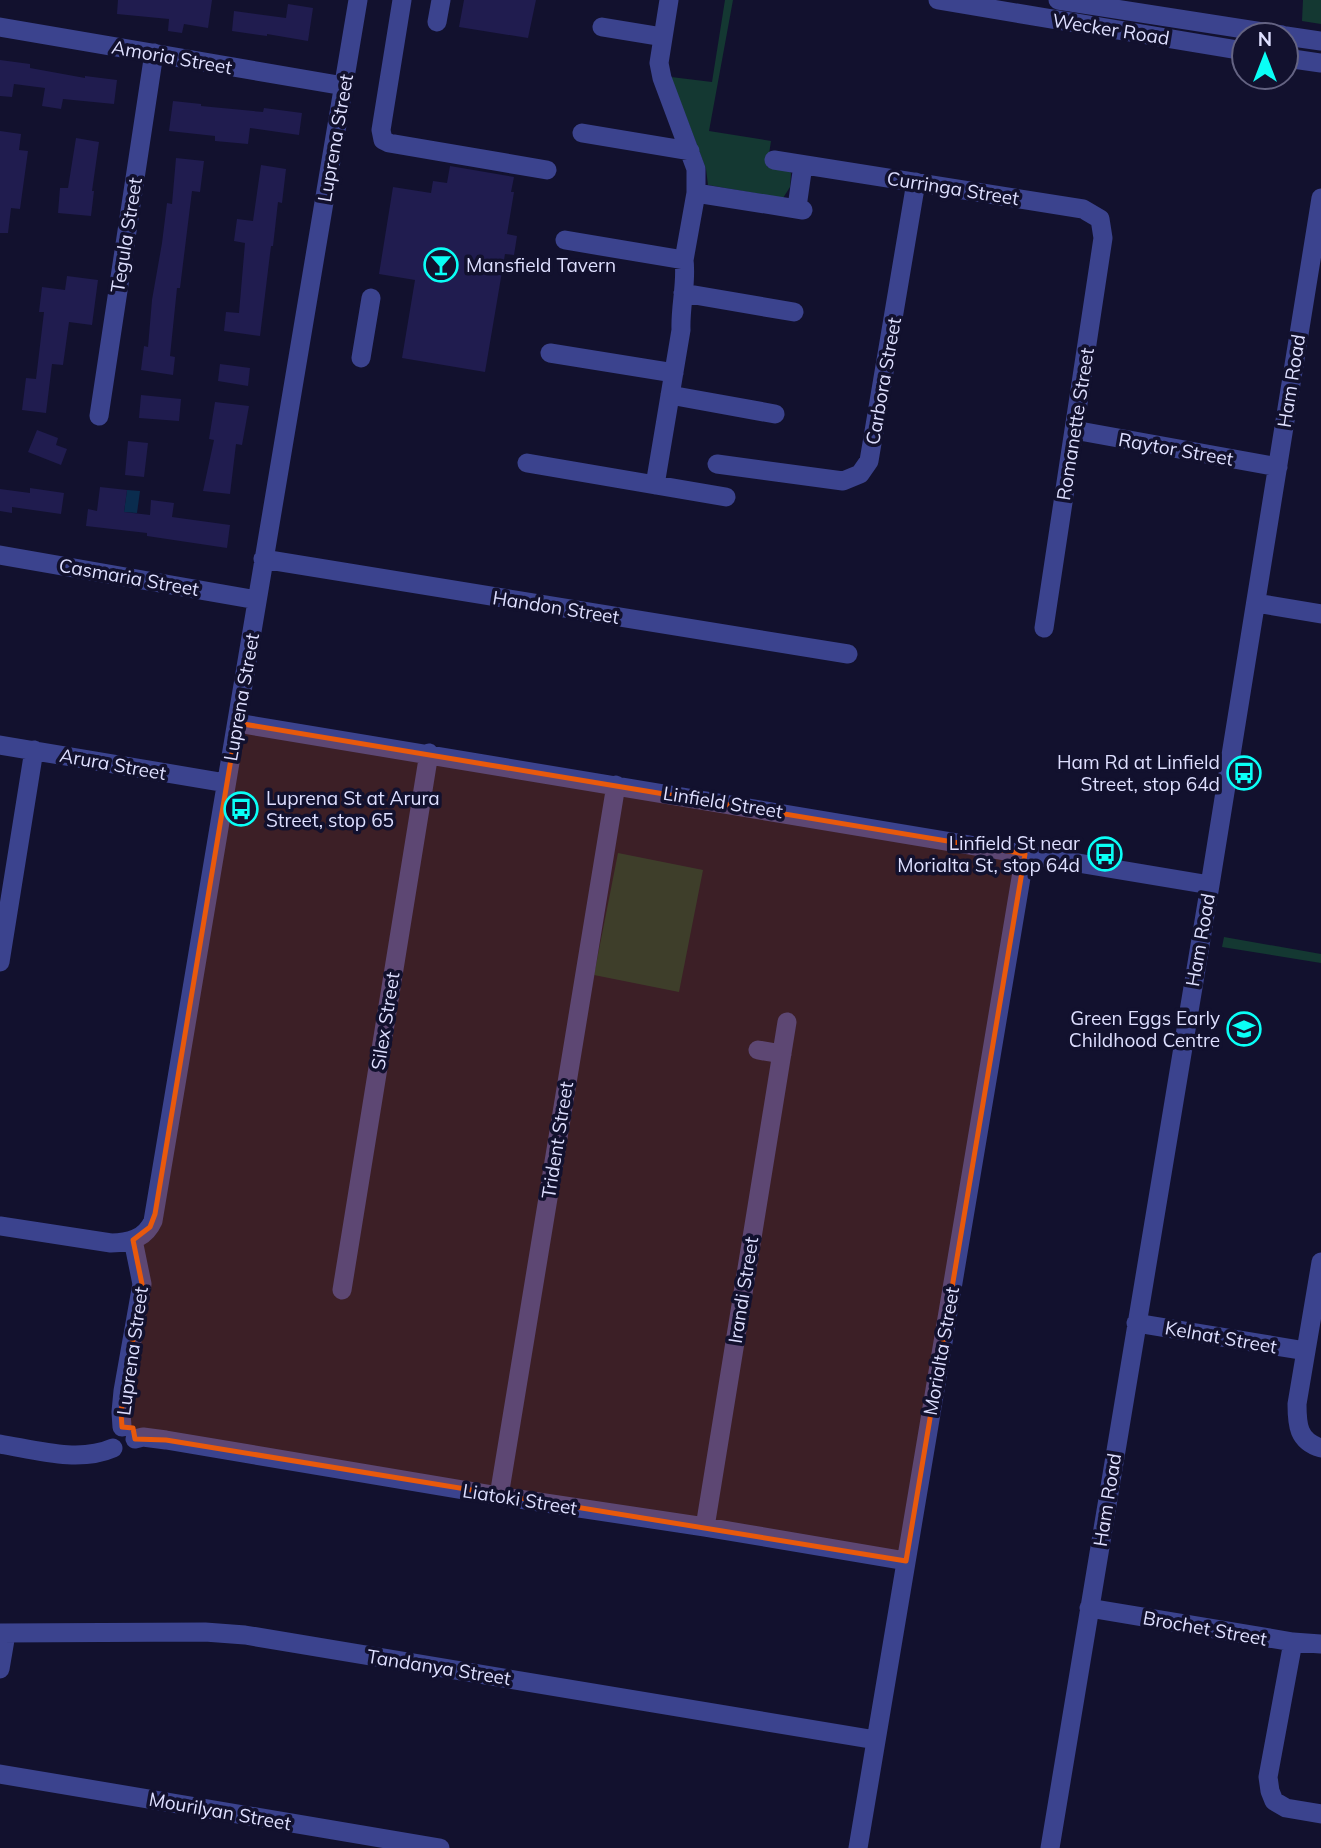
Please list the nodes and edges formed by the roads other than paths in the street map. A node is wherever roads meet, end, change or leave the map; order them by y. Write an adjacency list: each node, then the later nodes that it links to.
1 (358, 0): 20 (street, Luprena Street)
2 (402, 0): 25 (street)
3 (441, 0): 8 (street)
4 (669, 0): 13 (street)
5 (938, 0): 12 (street, Wecker Road)
6 (1058, 0): 7 (street, Wecker Road)
7 (1099, 3): 9 (street, Wecker Road); 12 (street)
8 (437, 22)
9 (1230, 26)
10 (0, 27): 17 (street, Amoria Street)
11 (601, 27): 13 (street)
12 (1096, 27): 16 (street, Wecker Road)
13 (663, 37): 22 (street)
14 (1300, 38): 15 (street, Wecker Road)
15 (1321, 41)
16 (1230, 49)
17 (154, 54): 20 (street, Amoria Street); 41 (street, Tegula Street)
18 (1300, 60): 19 (street)
19 (1321, 63)
20 (344, 86): 49 (street, Luprena Street)
21 (582, 133): 22 (street)
22 (690, 151): 27 (street)
23 (774, 160): 24 (street, Curringa Street)
24 (803, 166): 26 (street, Curringa Street); 27 (street)
25 (547, 170)
26 (916, 182): 29 (street, Curringa Street); 46 (street, Carbora Street)
27 (696, 193): 32 (street)
28 (1321, 198): 31 (street, Ham Road)
29 (1100, 219): 42 (street, Romanette Street)
30 (565, 240): 32 (street)
31 (1317, 242): 45 (street, Ham Road)
32 (684, 260): 33 (street)
33 (683, 293): 35 (street); 38 (street)
34 (371, 298): 37 (street)
35 (794, 312)
36 (550, 352): 38 (street)
37 (361, 358)
38 (674, 373): 39 (street)
39 (670, 395): 40 (street); 47 (street)
40 (775, 414)
41 (99, 416)
42 (1074, 430): 45 (street, Raytor Street); 53 (street, Romanette Street)
43 (527, 463): 47 (street)
44 (717, 464): 46 (street, Carbora Street)
45 (1278, 467): 51 (street, Ham Road)
46 (737, 484): 47 (street)
47 (655, 485)
48 (0, 555): 50 (street, Casmaria Street)
49 (263, 559): 50 (street, Luprena Street); 54 (street, Handon Street)
50 (257, 600): 55 (street, Luprena Street)
51 (1256, 603): 52 (street); 62 (street, Ham Road)
52 (1321, 614)
53 (1044, 628)
54 (848, 654)
55 (237, 723): 58 (street, Linfield Street); 59 (street, Luprena Street)
56 (0, 745): 57 (street, Arura Street)
57 (34, 750): 59 (street, Arura Street); 63 (street)
58 (429, 753): 60 (street, Linfield Street); 70 (street, Silex Street)
59 (226, 783): 68 (street, Luprena Street)
60 (616, 785): 61 (street, Linfield Street); 76 (street, Trident Street)
61 (1025, 855): 62 (street, Linfield Street); 78 (street, Morialta Street)
62 (1210, 885): 71 (street, Ham Road)
63 (0, 962)
64 (787, 1022): 66 (street, Irandi Street)
65 (758, 1051): 66 (street)
66 (782, 1054): 77 (street, Irandi Street)
67 (0, 1226): 68 (street)
68 (133, 1240): 73 (street, Luprena Street)
69 (1321, 1262): 72 (street)
70 (342, 1290)
71 (1136, 1323): 72 (street, Kelnat Street); 79 (street, Ham Road)
72 (1306, 1351): 75 (street)
73 (128, 1433): 74 (street); 76 (street, Liatoki Street)
74 (0, 1444)
75 (1321, 1448)
76 (499, 1496): 77 (street, Liatoki Street)
77 (705, 1527): 78 (street, Liatoki Street)
78 (906, 1561): 84 (street, Morialta Street)
79 (1089, 1608): 81 (street, Brochet Street); 89 (street, Ham Road)
80 (3, 1633): 83 (street); 84 (street, Tandanya Street)
81 (1293, 1643): 82 (street, Brochet Street); 86 (street)
82 (1321, 1644)
83 (0, 1669)
84 (876, 1740): 88 (street, Morialta Street)
85 (0, 1774): 87 (street, Mourilyan Street)
86 (1321, 1814)
87 (440, 1848)
88 (858, 1848)
89 (1050, 1848)

